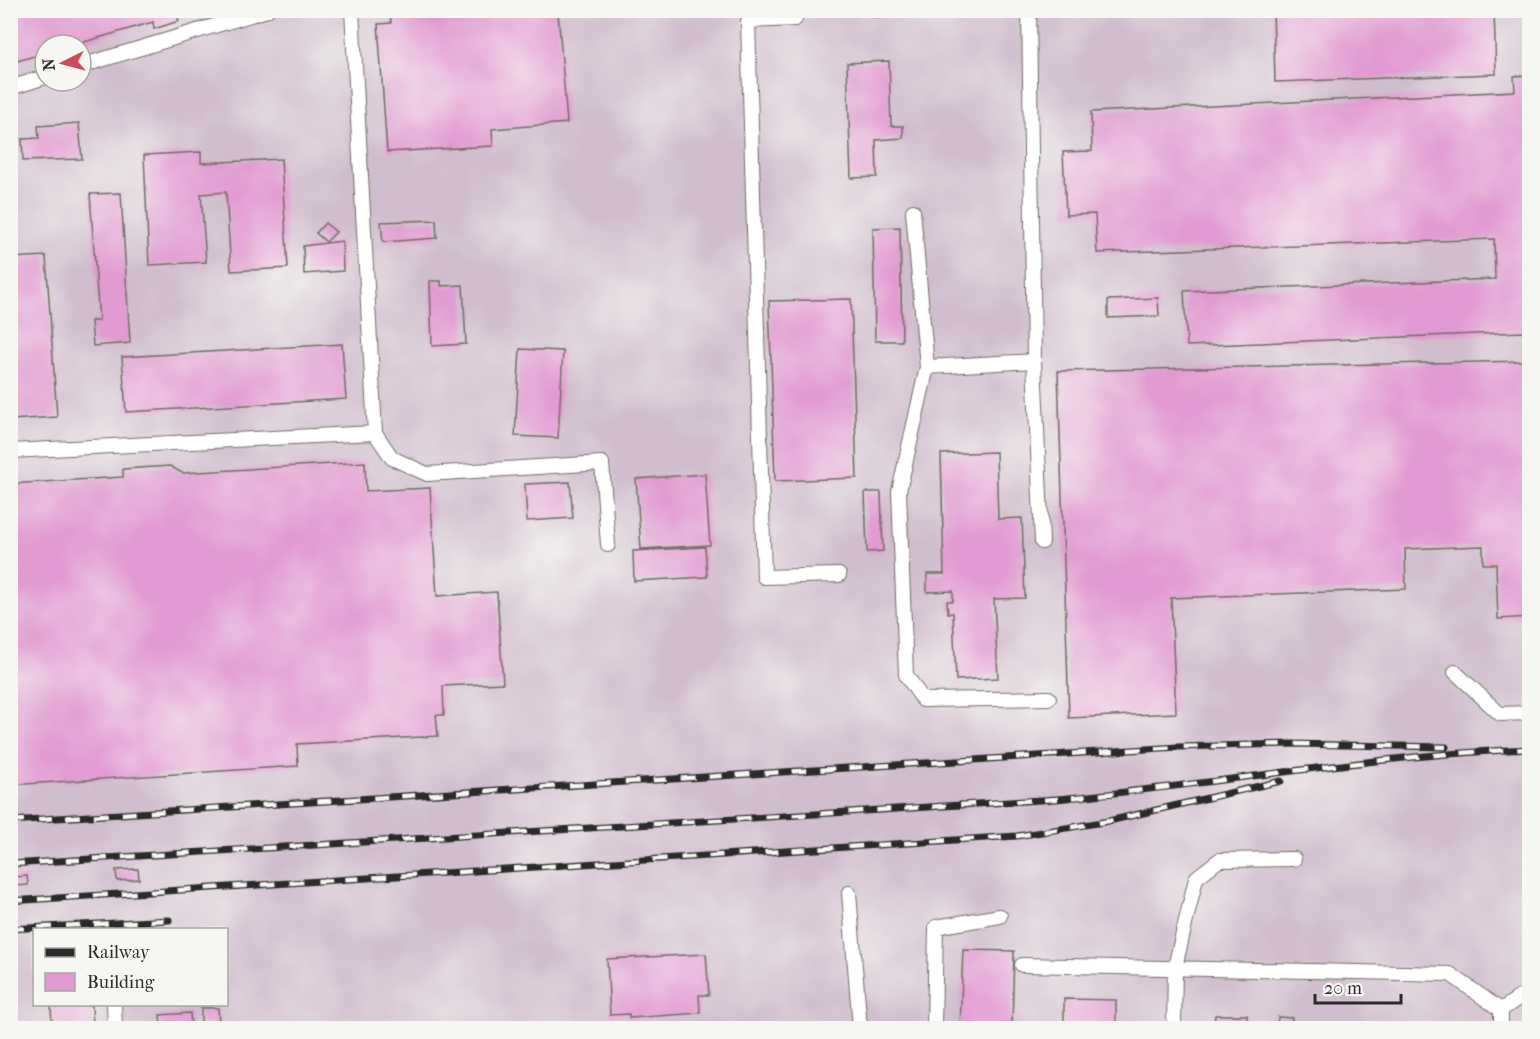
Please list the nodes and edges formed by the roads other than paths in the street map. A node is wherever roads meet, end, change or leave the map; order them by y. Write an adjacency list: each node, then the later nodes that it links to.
1 (267, 10): 5 (lane)
2 (352, 10): 11 (lane)
3 (795, 10): 15 (lane)
4 (1029, 10): 9 (lane)
5 (93, 62)
6 (33, 80): 7 (lane)
7 (10, 87)
8 (913, 211): 10 (lane)
9 (1034, 362): 10 (lane); 13 (lane)
10 (927, 368): 17 (lane)
11 (375, 433): 12 (lane); 14 (lane)
12 (10, 451)
13 (1042, 542)
14 (608, 545)
15 (838, 575)
16 (1455, 672): 18 (lane)
17 (1049, 698)
18 (1530, 713)
19 (1294, 859): 23 (lane)
20 (849, 893): 28 (lane)
21 (1000, 916): 29 (lane)
22 (1022, 965): 23 (lane)
23 (1175, 967): 26 (lane); 30 (lane)
24 (1530, 990): 26 (lane)
25 (114, 1006): 27 (lane)
26 (1501, 1010): 31 (lane)
27 (116, 1029)
28 (860, 1029)
29 (934, 1029)
30 (1174, 1029)
31 (1501, 1029)

